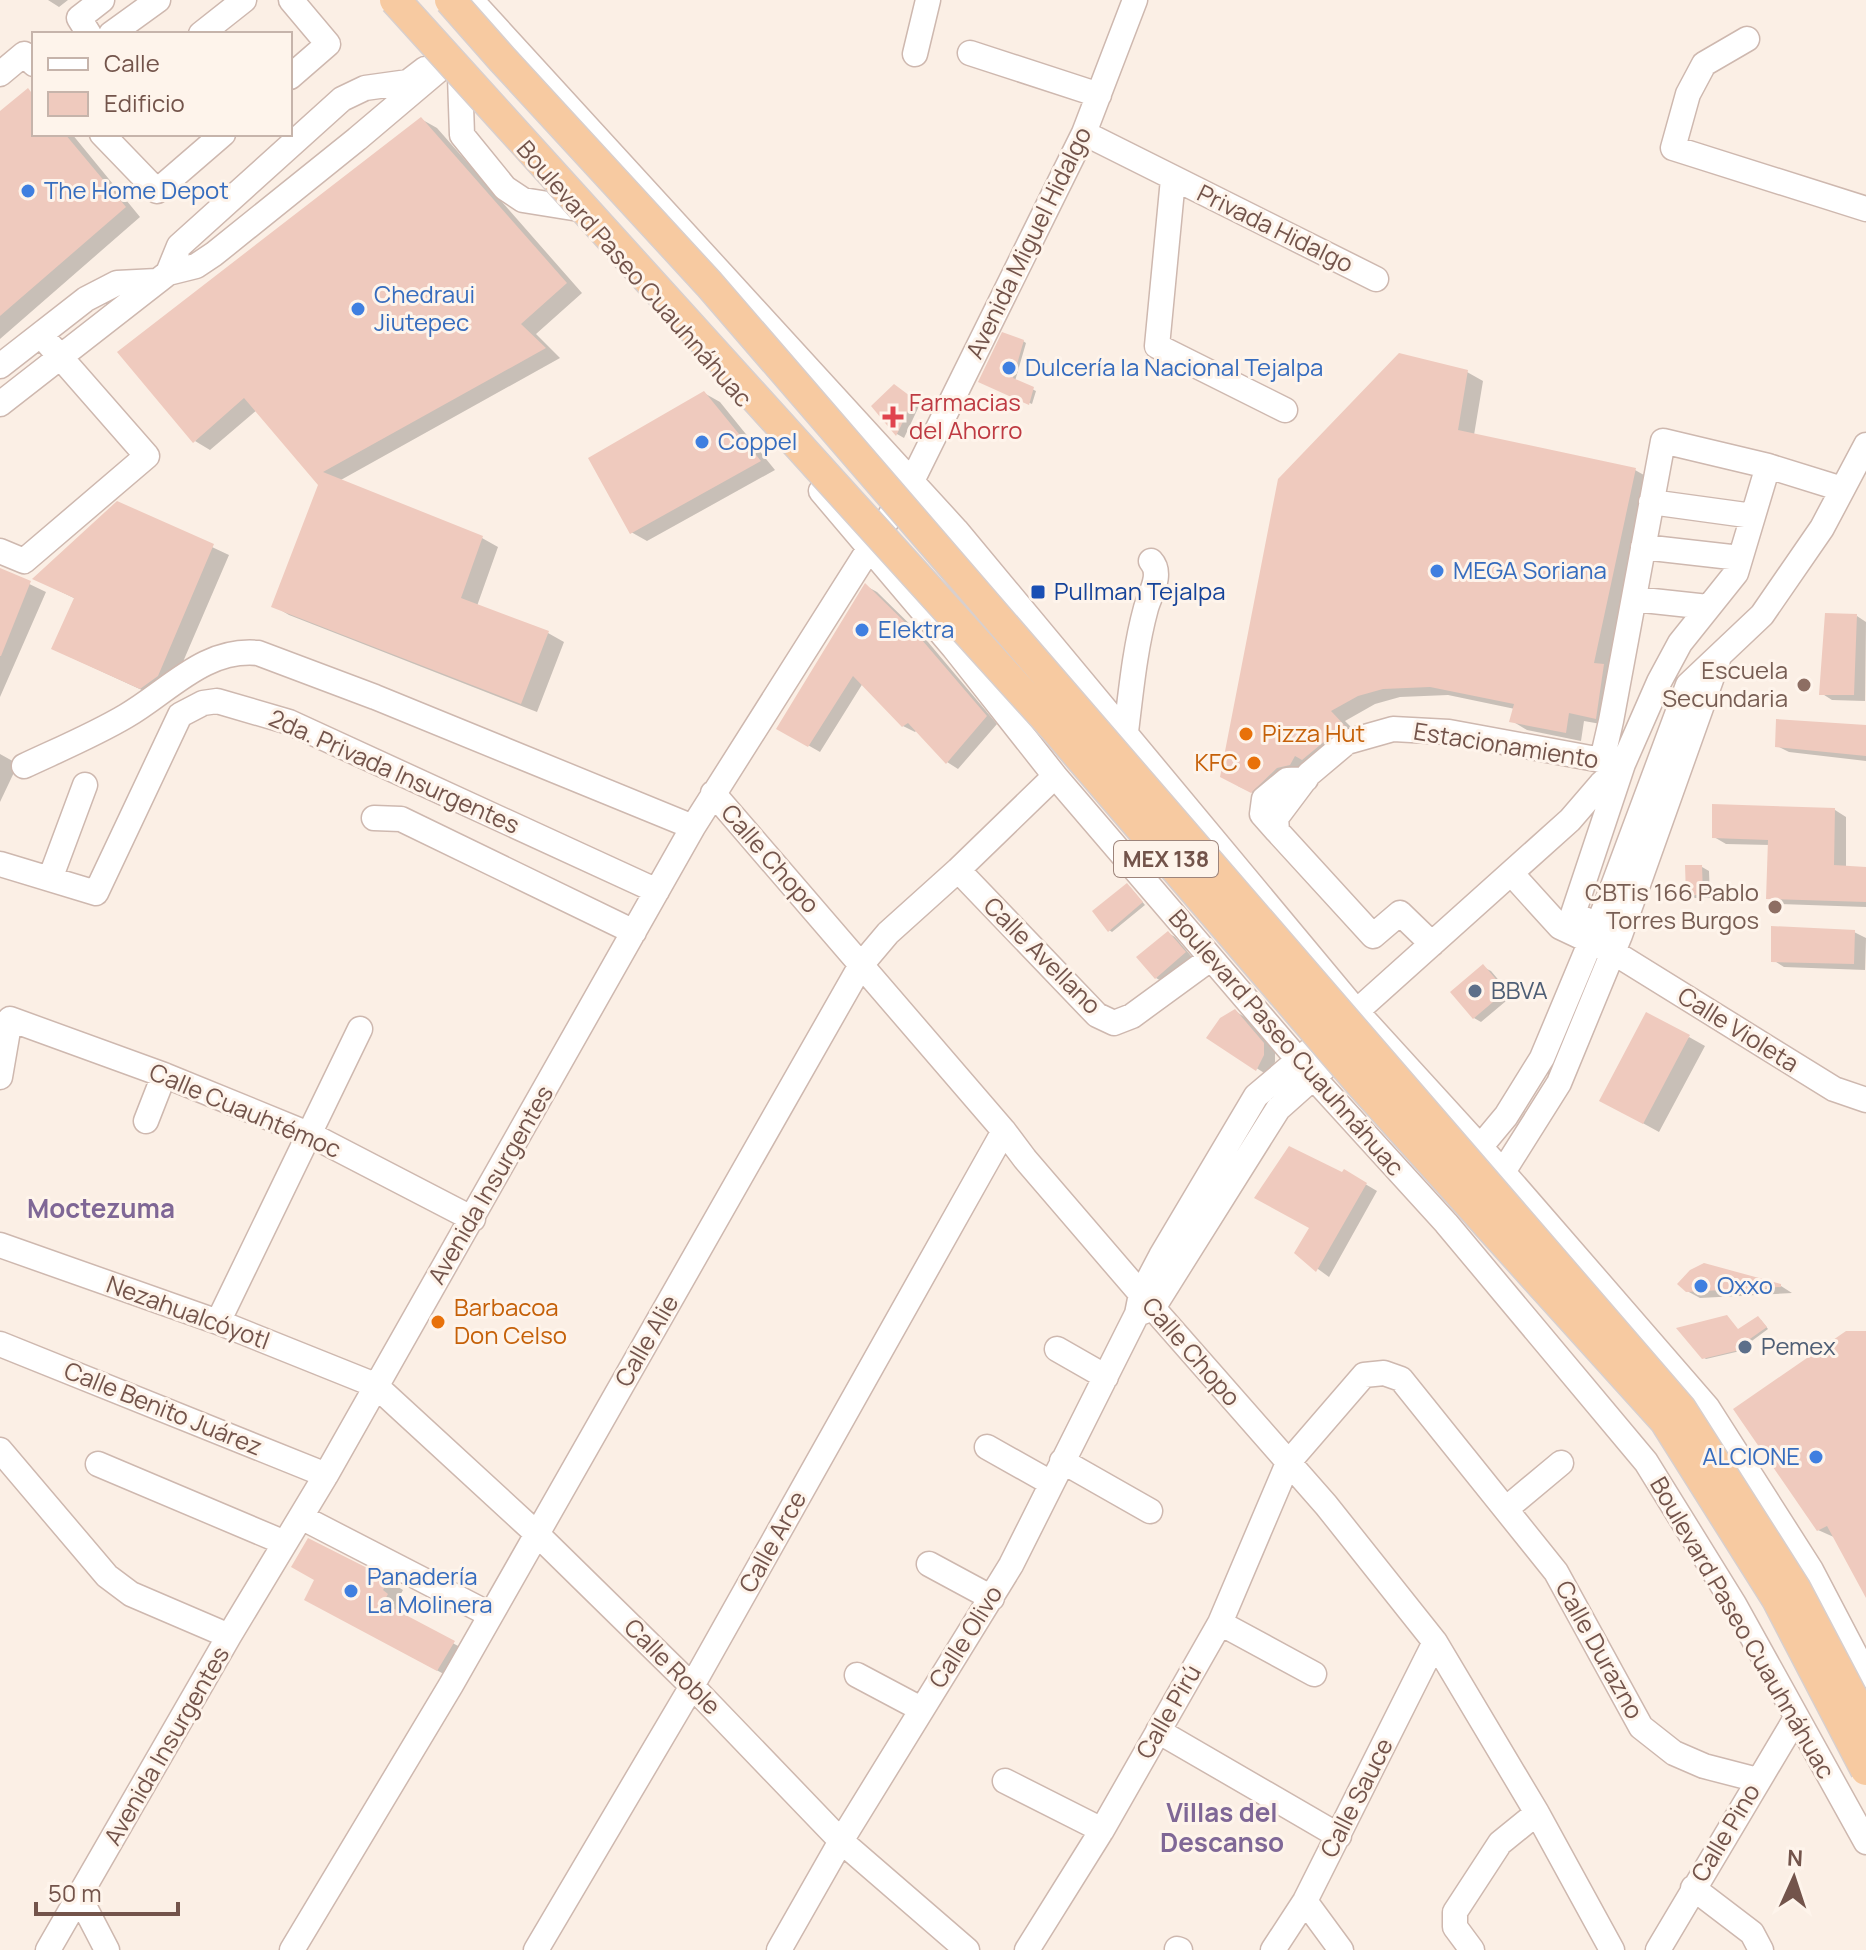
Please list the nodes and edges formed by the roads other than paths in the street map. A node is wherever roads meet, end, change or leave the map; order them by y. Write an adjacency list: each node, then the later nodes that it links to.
1 (102, 0): 10 (street)
2 (158, 0): 11 (street)
3 (244, 0): 12 (street)
4 (291, 0): 19 (street)
5 (392, 0): 17 (street, Boulevard Paseo Cuauhnáhuac / MEX 138); 117 (main road, Boulevard Paseo Cuauhnáhuac / MEX 138, bridge)
6 (450, 0): 115 (main road, Boulevard Paseo Cuauhnáhuac / MEX 138, bridge)
7 (471, 0): 34 (street, MEX 138)
8 (928, 0): 15 (street)
9 (1135, 0): 20 (street, Avenida Miguel Hidalgo)
10 (88, 32)
11 (114, 32)
12 (204, 32)
13 (1747, 39): 26 (street)
14 (970, 53): 20 (street)
15 (915, 54)
16 (32, 62): 18 (street)
17 (449, 64): 25 (street, Boulevard Paseo Cuauhnáhuac / MEX 138); 25 (street); 27 (street); 27 (street)
18 (0, 74)
19 (292, 75)
20 (1099, 95): 21 (street, Avenida Miguel Hidalgo)
21 (1084, 133): 24 (street, Privada Hidalgo); 38 (street, Avenida Miguel Hidalgo)
22 (104, 136): 23 (street)
23 (221, 136)
24 (1173, 179): 28 (street, Privada Hidalgo); 33 (street, Privada Hidalgo)
25 (579, 209): 40 (street, Boulevard Paseo Cuauhnáhuac / MEX 138)
26 (1866, 209)
27 (163, 277): 29 (street); 30 (street)
28 (1376, 279)
29 (41, 335): 30 (street); 31 (street)
30 (60, 355): 32 (street); 45 (street)
31 (0, 366)
32 (0, 404)
33 (1285, 410)
34 (878, 445): 36 (street); 38 (street, MEX 138)
35 (1866, 445): 39 (street)
36 (855, 465): 38 (street); 40 (street)
37 (1768, 466): 39 (street); 41 (street); 42 (street)
38 (912, 481): 44 (street, Avenida Miguel Hidalgo); 48 (street, MEX 138)
39 (1842, 489): 67 (street)
40 (823, 492): 44 (street, Boulevard Paseo Cuauhnáhuac / MEX 138)
41 (1651, 502): 42 (street); 43 (street)
42 (1753, 516): 46 (street)
43 (1643, 547): 46 (street); 49 (street)
44 (870, 550): 51 (street, Boulevard Paseo Cuauhnáhuac / MEX 138); 57 (street, Avenida Insurgentes)
45 (0, 551)
46 (1740, 558): 50 (street)
47 (1151, 561): 52 (street)
48 (1013, 598): 51 (street); 52 (street, MEX 138)
49 (1634, 599): 50 (street); 53 (street)
50 (1708, 607): 53 (street)
51 (954, 648): 55 (street, Boulevard Paseo Cuauhnáhuac / MEX 138)
52 (1126, 732): 70 (street, MEX 138)
53 (1612, 762): 62 (street, Calle Olivo); 66 (street, Estacionamiento); 67 (street)
54 (24, 766): 59 (street)
55 (1055, 776): 61 (street, Calle Alie); 68 (street, Boulevard Paseo Cuauhnáhuac / MEX 138)
56 (85, 785): 63 (street)
57 (713, 793): 59 (street, Avenida Insurgentes); 69 (street, Calle Chopo)
58 (374, 818): 65 (street)
59 (693, 827): 64 (street, Avenida Insurgentes)
60 (0, 864): 63 (street, 2da. Privada Insurgentes)
61 (958, 870): 68 (street, Calle Avellano); 69 (street, Calle Alie)
62 (1511, 873): 66 (street, Calle Olivo); 67 (street)
63 (50, 879): 64 (street, 2da. Privada Insurgentes)
64 (657, 891): 65 (street, Avenida Insurgentes)
65 (634, 932): 82 (street, Avenida Insurgentes)
66 (1432, 944): 70 (street, Calle Olivo)
67 (1602, 946): 75 (street, Calle Violeta); 79 (street); 80 (street)
68 (1210, 959): 72 (street, Boulevard Paseo Cuauhnáhuac / MEX 138)
69 (861, 965): 77 (street, Calle Chopo); 101 (street, Calle Alie)
70 (1365, 1020): 72 (street, Calle Olivo); 79 (street, MEX 138)
71 (360, 1029): 78 (street)
72 (1306, 1068): 81 (street, Boulevard Paseo Cuauhnáhuac / MEX 138); 85 (street, Calle Olivo)
73 (0, 1073): 74 (street, Calle Cuauhtémoc)
74 (164, 1075): 76 (street); 78 (street, Calle Cuauhtémoc)
75 (1866, 1100)
76 (146, 1121)
77 (1004, 1131): 85 (street, Calle Chopo); 112 (street, Calle Arce)
78 (311, 1135): 82 (street, Calle Cuauhtémoc); 86 (street)
79 (1481, 1148): 80 (street, MEX 138); 81 (street)
80 (1503, 1172): 83 (street); 111 (street, MEX 138)
81 (1427, 1203): 83 (street, Boulevard Paseo Cuauhnáhuac / MEX 138)
82 (473, 1219): 90 (street, Avenida Insurgentes)
83 (1446, 1223): 114 (street, Boulevard Paseo Cuauhnáhuac / MEX 138)
84 (0, 1245): 86 (street, Nezahualcóyotl)
85 (1144, 1305): 89 (street, Calle Olivo); 93 (street, Calle Chopo)
86 (218, 1322): 90 (street, Nezahualcóyotl)
87 (0, 1344): 97 (street, Calle Benito Juárez)
88 (1057, 1349): 89 (street)
89 (1106, 1377): 96 (street, Calle Olivo)
90 (375, 1385): 97 (street, Avenida Insurgentes); 101 (street, Calle Roble)
91 (987, 1447): 96 (street)
92 (0, 1450): 107 (street)
93 (1288, 1463): 98 (street, Calle Durazno); 106 (street, Calle Pirú); 108 (street, Calle Chopo)
94 (1561, 1463): 98 (street)
95 (98, 1464): 102 (street)
96 (1057, 1472): 99 (street); 104 (street, Calle Olivo)
97 (326, 1475): 100 (street, Avenida Insurgentes)
98 (1507, 1508): 118 (street, Calle Durazno)
99 (1150, 1511)
100 (301, 1517): 102 (street, Avenida Insurgentes); 105 (street)
101 (537, 1534): 105 (street, Calle Alie); 112 (street, Calle Roble)
102 (285, 1543): 107 (street, Avenida Insurgentes)
103 (929, 1564): 104 (street)
104 (992, 1598): 113 (street, Calle Olivo)
105 (489, 1614): 130 (street, Calle Alie)
106 (1220, 1623): 109 (street); 116 (street, Calle Pirú)
107 (229, 1636): 126 (street, Avenida Insurgentes)
108 (1435, 1642): 120 (street, Calle Chopo); 122 (street, Calle Sauce)
109 (1314, 1674)
110 (857, 1675): 113 (street)
111 (1866, 1675)
112 (692, 1686): 123 (street, Calle Roble); 131 (street, Calle Arce)
113 (921, 1709): 123 (street, Calle Olivo)
114 (1796, 1718): 118 (street, Calle Pino); 124 (street, Boulevard Paseo Cuauhnáhuac / MEX 138)
115 (1866, 1723)
116 (1158, 1731): 121 (street, Calle Pirú); 122 (street)
117 (1866, 1770)
118 (1758, 1780): 125 (street, Calle Pino)
119 (1005, 1781): 121 (street)
120 (1537, 1813): 137 (street); 138 (street, Calle Chopo)
121 (1102, 1830): 134 (street, Calle Pirú)
122 (1339, 1836): 127 (street, Calle Sauce)
123 (841, 1841): 132 (street, Calle Olivo); 133 (street, Calle Roble)
124 (1866, 1842)
125 (1693, 1888): 139 (street, Calle Pino); 140 (street)
126 (80, 1898): 128 (street, Avenida Insurgentes); 129 (street)
127 (1305, 1901): 135 (street, Calle Sauce); 136 (street)
128 (48, 1950)
129 (107, 1950)
130 (292, 1950)
131 (536, 1950)
132 (779, 1950)
133 (967, 1950)
134 (1027, 1950)
135 (1273, 1950)
136 (1341, 1950)
137 (1472, 1950)
138 (1612, 1950)
139 (1658, 1950)
140 (1761, 1950)

